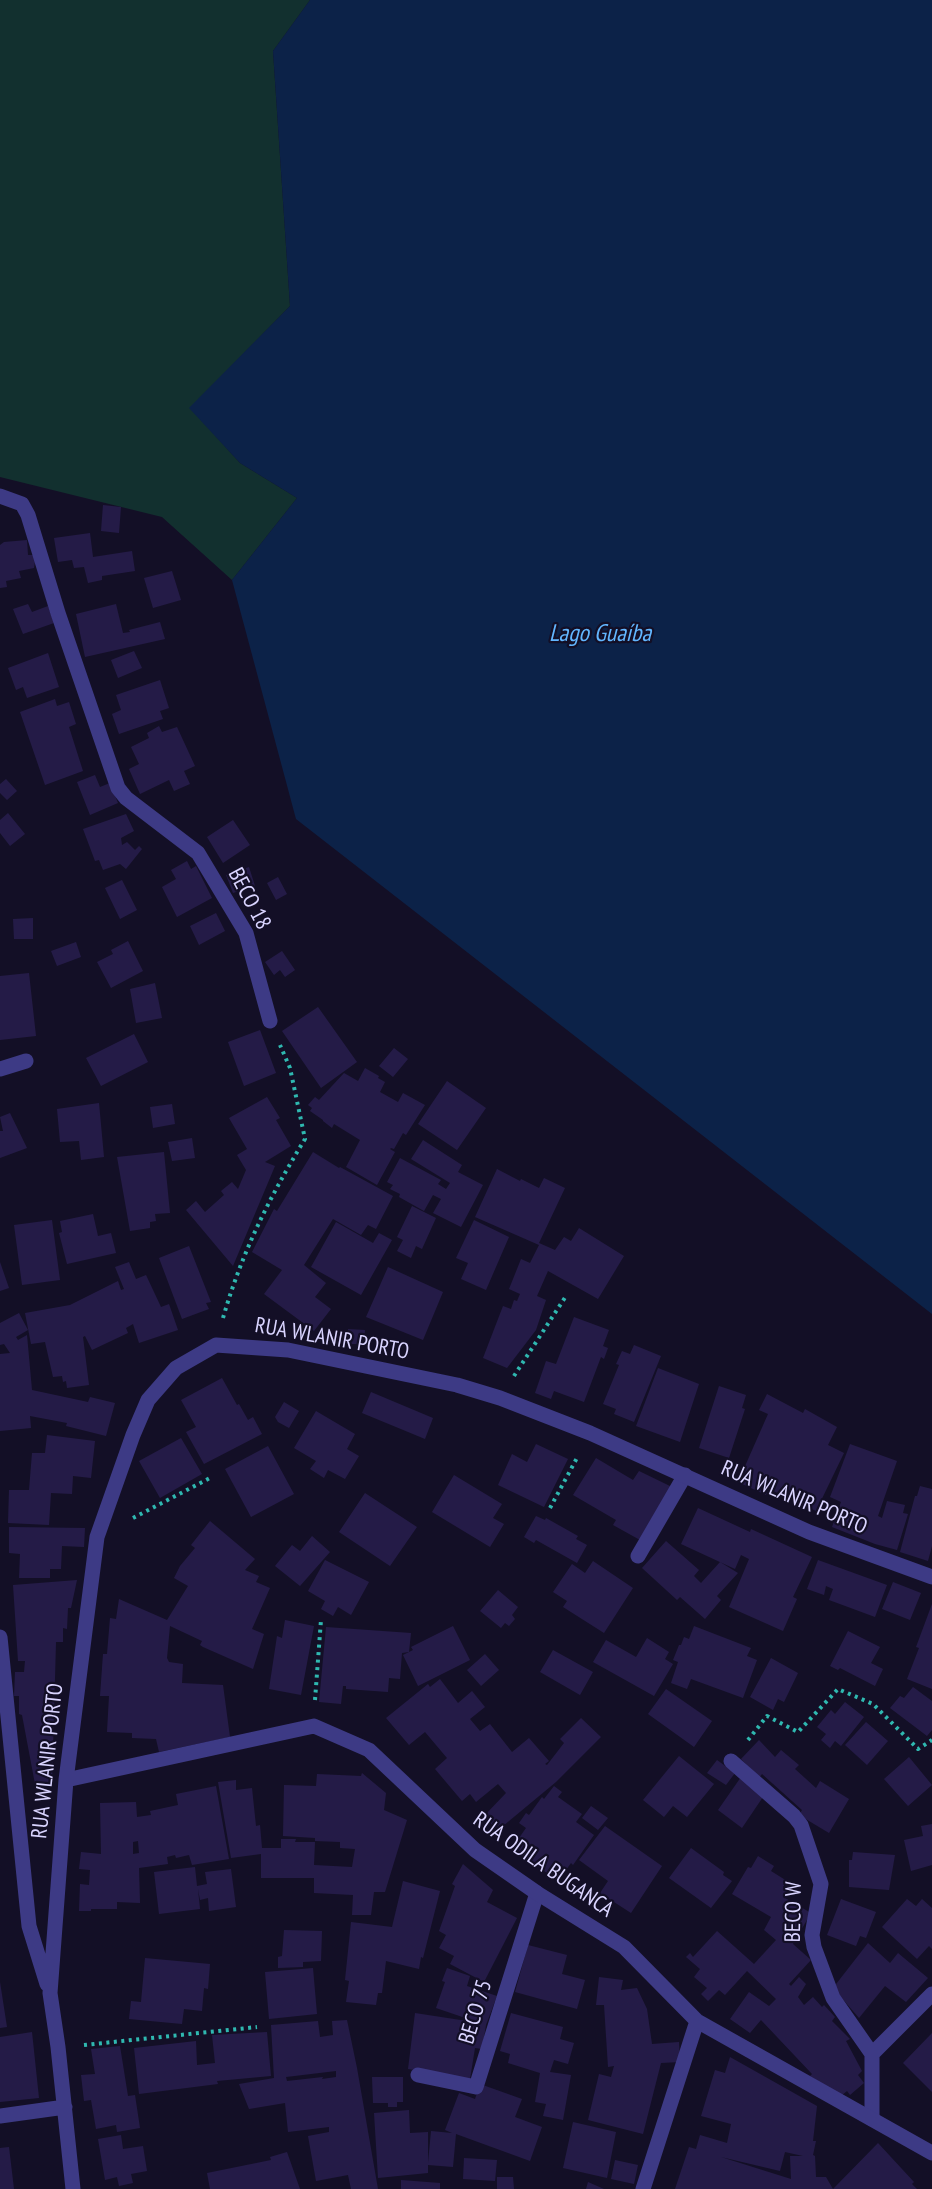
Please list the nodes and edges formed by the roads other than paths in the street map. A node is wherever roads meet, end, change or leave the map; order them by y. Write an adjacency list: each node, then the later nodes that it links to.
1 (0, 496): 2 (street, BECO 18)
2 (270, 1021)
3 (26, 1061): 4 (street)
4 (0, 1069)
5 (685, 1475): 6 (street); 7 (street, RUA WLANIR PORTO); 10 (street, RUA WLANIR PORTO)
6 (638, 1556)
7 (932, 1577)
8 (0, 1638): 12 (street)
9 (730, 1761): 15 (street, BECO W)
10 (66, 1780): 11 (street, RUA ODILA BUGANCA); 12 (street, RUA WLANIR PORTO)
11 (537, 1893): 14 (street, RUA ODILA BUGANCA); 16 (street, BECO 75)
12 (50, 1993): 17 (street, RUA WLANIR PORTO)
13 (932, 1994): 15 (street)
14 (697, 2021): 19 (street, RUA ODILA BUGANCA); 22 (street)
15 (872, 2054): 19 (street)
16 (418, 2075)
17 (65, 2107): 18 (street); 21 (street, RUA WLANIR PORTO)
18 (0, 2116)
19 (872, 2119): 20 (street, RUA ODILA BUGANCA)
20 (932, 2153)
21 (73, 2189)
22 (643, 2189)

